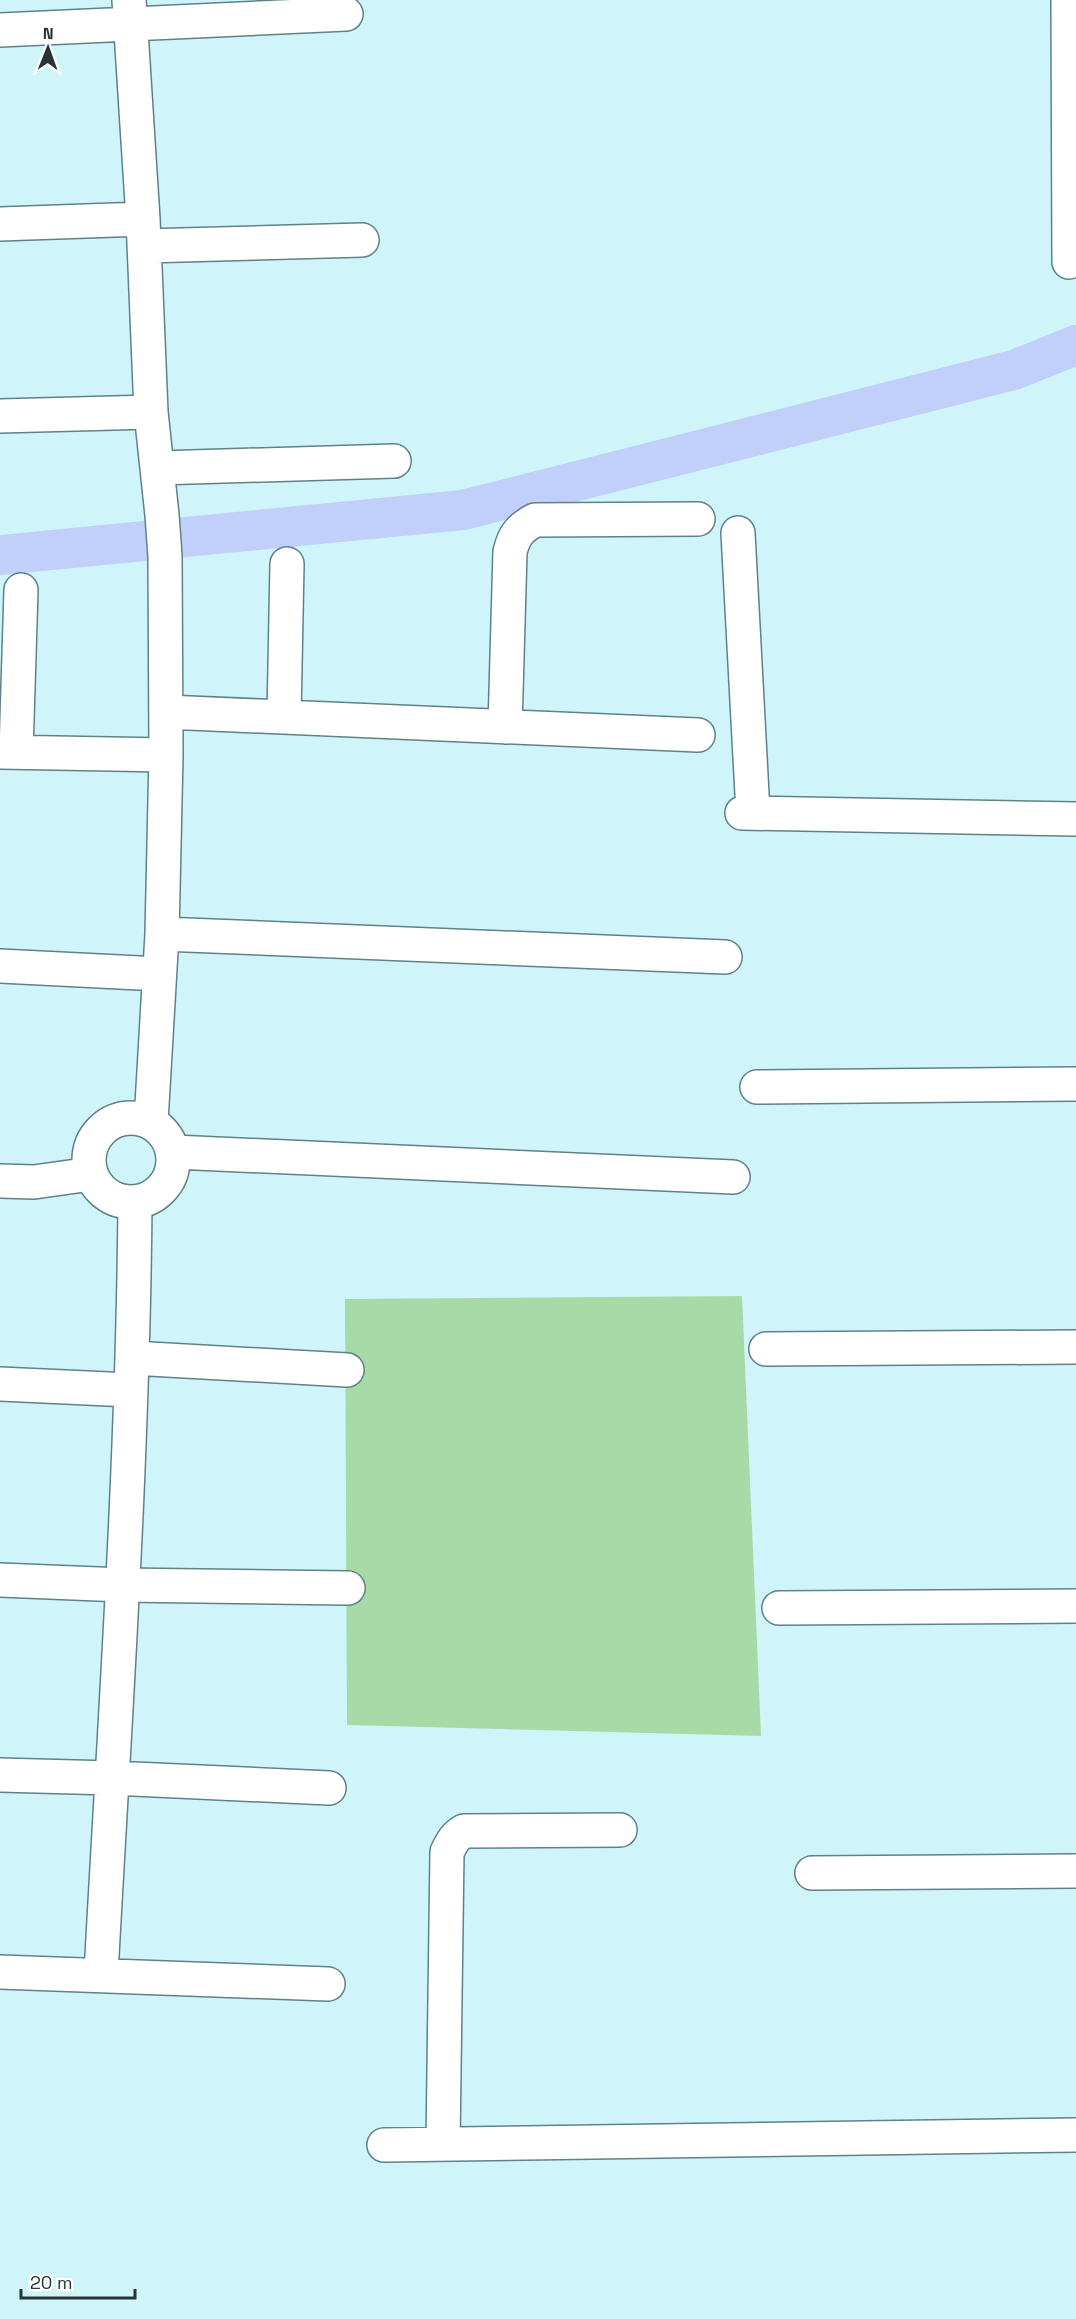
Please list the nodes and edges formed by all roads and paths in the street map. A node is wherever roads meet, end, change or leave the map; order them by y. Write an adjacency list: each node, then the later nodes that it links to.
1 (1068, 0): 8 (street)
2 (130, 12): 3 (street); 4 (street); 6 (street)
3 (346, 14)
4 (0, 30)
5 (0, 224): 6 (street)
6 (143, 233): 7 (street); 9 (street)
7 (362, 240)
8 (1069, 262)
9 (151, 412): 10 (street); 12 (street)
10 (0, 416)
11 (394, 461): 12 (street)
12 (158, 468): 17 (street)
13 (698, 519): 19 (street)
14 (738, 533): 23 (street)
15 (287, 564): 18 (street)
16 (21, 590): 21 (street)
17 (166, 711): 18 (street); 22 (street)
18 (284, 717): 19 (street)
19 (505, 727): 20 (street)
20 (698, 735)
21 (8, 752): 22 (street)
22 (166, 754): 24 (street)
23 (1076, 819)
24 (162, 934): 25 (street); 27 (street)
25 (725, 957)
26 (0, 966): 27 (street)
27 (159, 974): 30 (street)
28 (1076, 1084): 29 (street)
29 (757, 1087)
30 (151, 1122): 31 (street); 32 (street)
31 (174, 1152): 33 (street); 35 (street)
32 (91, 1174): 34 (street); 35 (street)
33 (733, 1177)
34 (0, 1181)
35 (135, 1202): 38 (street)
36 (1076, 1347): 37 (street)
37 (766, 1349)
38 (132, 1358): 39 (street); 41 (street)
39 (347, 1370)
40 (0, 1384): 41 (street)
41 (130, 1390): 43 (street)
42 (0, 1580): 43 (street)
43 (123, 1585): 44 (street); 48 (street)
44 (348, 1588)
45 (1076, 1606): 46 (street)
46 (779, 1608)
47 (0, 1775): 48 (street)
48 (112, 1778): 49 (street); 54 (street)
49 (329, 1788)
50 (620, 1830): 57 (street)
51 (1076, 1871): 52 (street)
52 (812, 1873)
53 (0, 1972): 54 (street)
54 (101, 1974): 55 (street)
55 (328, 1984)
56 (1076, 2135): 57 (street)
57 (443, 2144): 58 (street)
58 (384, 2145)

